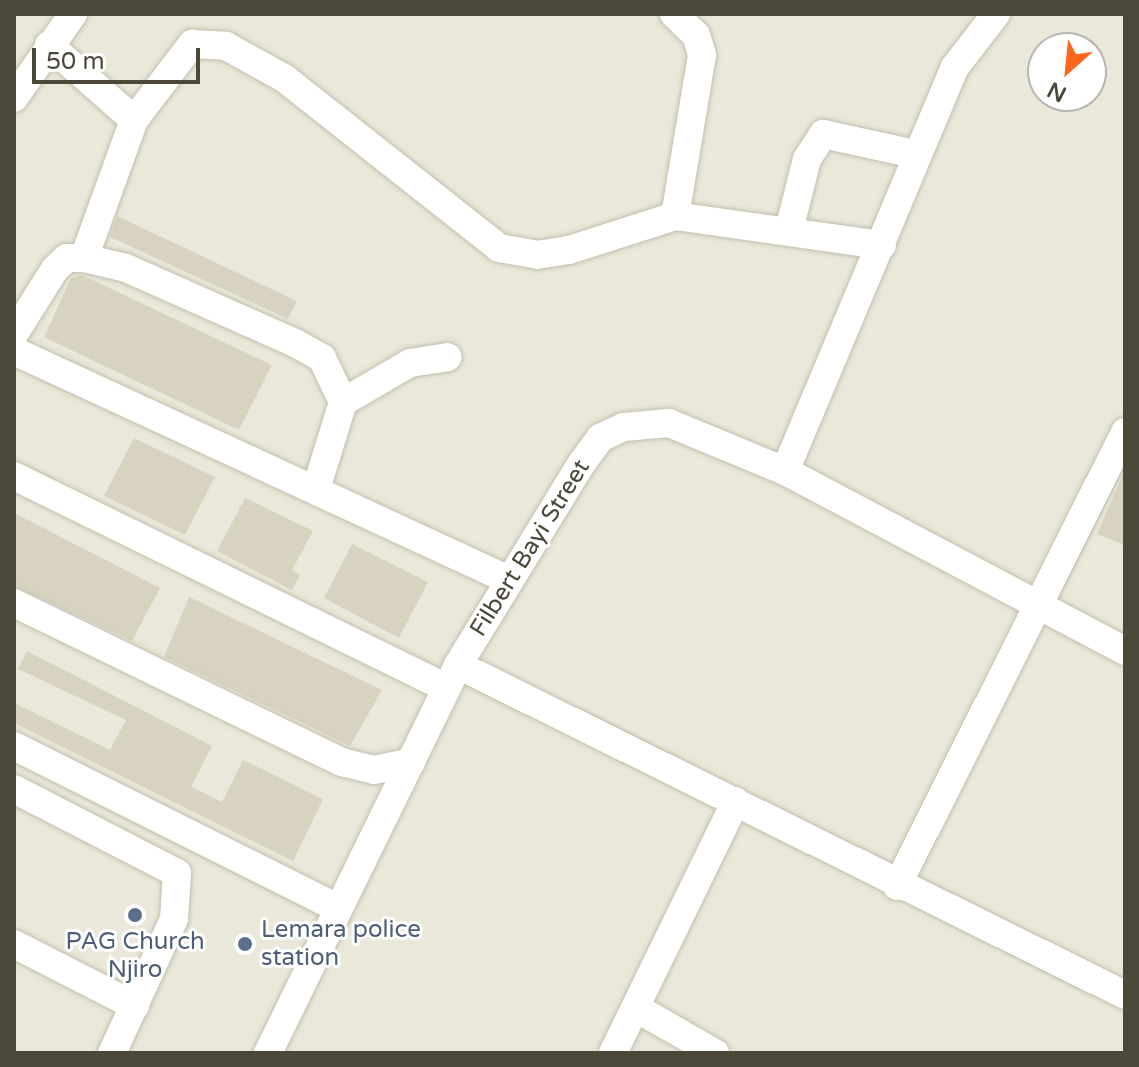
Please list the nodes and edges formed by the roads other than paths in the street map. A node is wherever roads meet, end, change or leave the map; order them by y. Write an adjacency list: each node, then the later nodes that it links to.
1 (73, 14): 6 (street)
2 (674, 14): 5 (street)
3 (710, 14): 5 (street)
4 (996, 14): 9 (street)
5 (700, 44): 10 (street)
6 (49, 45): 7 (street); 8 (street)
7 (14, 98)
8 (134, 120): 10 (street); 13 (street)
9 (915, 154): 11 (street); 12 (street)
10 (675, 216): 11 (street)
11 (789, 230): 12 (street)
12 (882, 245): 19 (street)
13 (84, 258): 14 (street); 17 (street)
14 (14, 334)
15 (14, 351): 21 (street)
16 (448, 357): 17 (street)
17 (343, 402): 21 (street)
18 (1125, 432): 24 (street)
19 (785, 471): 22 (street, Filbert Bayi Street); 24 (street, Filbert Bayi Street)
20 (14, 476): 26 (street)
21 (317, 486): 22 (street)
22 (509, 580): 26 (street, Filbert Bayi Street)
23 (14, 603): 28 (street)
24 (1040, 603): 25 (street, Filbert Bayi Street); 31 (street)
25 (1125, 651)
26 (452, 677): 28 (street, Filbert Bayi Street); 30 (street)
27 (14, 746): 32 (street)
28 (411, 762): 32 (street, Filbert Bayi Street)
29 (14, 789): 35 (street)
30 (736, 801): 31 (street); 36 (street)
31 (897, 886): 34 (street)
32 (338, 908): 38 (street, Filbert Bayi Street)
33 (14, 944): 35 (street)
34 (1125, 995)
35 (135, 1006): 37 (street)
36 (636, 1008): 39 (street); 40 (street)
37 (112, 1053)
38 (268, 1053)
39 (613, 1053)
40 (715, 1053)

